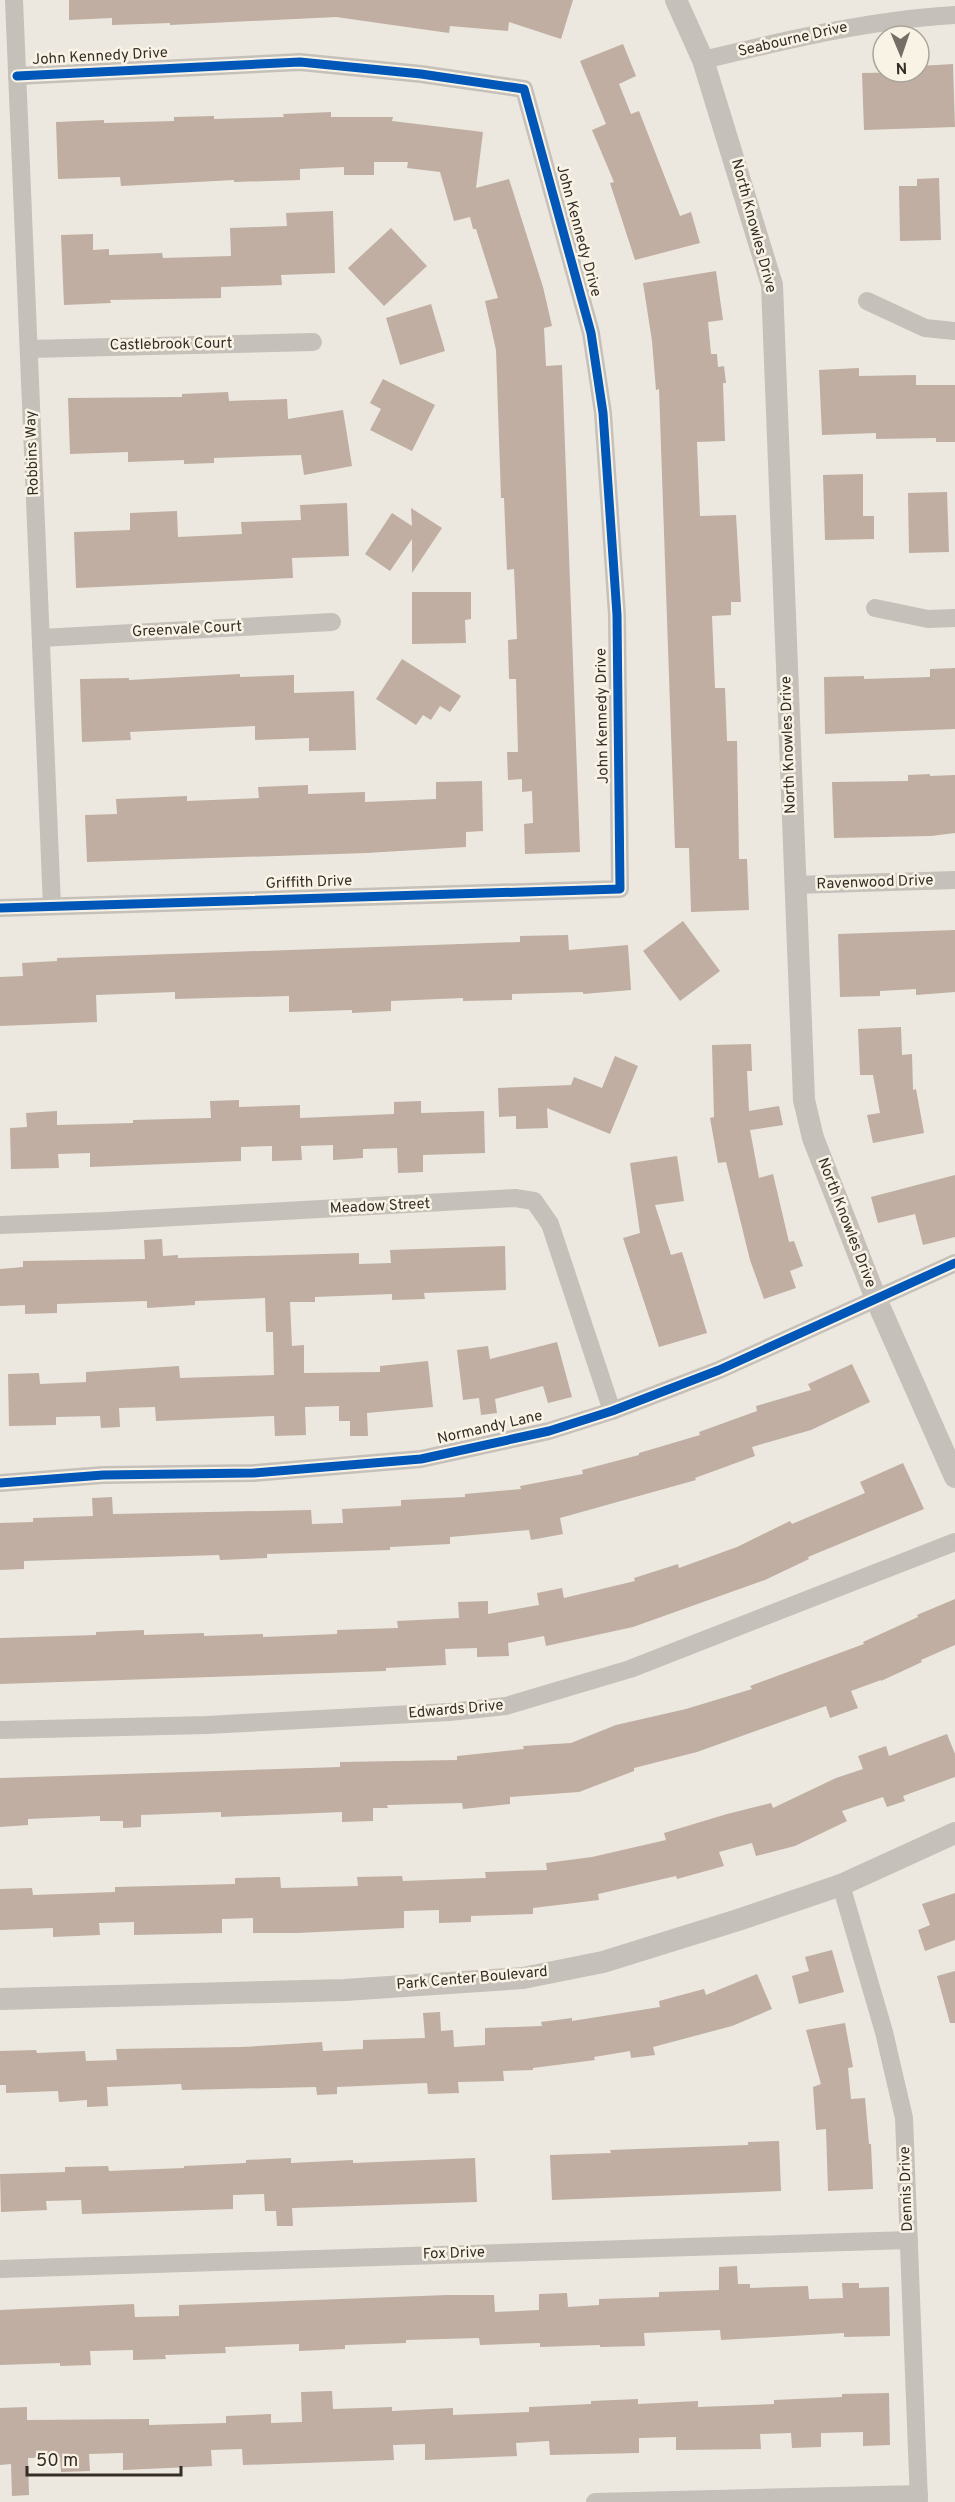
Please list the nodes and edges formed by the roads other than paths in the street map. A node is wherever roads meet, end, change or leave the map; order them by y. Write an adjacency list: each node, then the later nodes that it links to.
1 (14, 0): 5 (street, Robbins Way)
2 (676, 0): 4 (street, North Knowles Drive)
3 (955, 15): 4 (street, Seabourne Drive)
4 (703, 60): 15 (street, North Knowles Drive)
5 (17, 76): 9 (street, Robbins Way); 16 (street, John Kennedy Drive)
6 (867, 301): 7 (street)
7 (955, 331)
8 (313, 342): 9 (street, Castlebrook Court)
9 (29, 349): 13 (street, Robbins Way)
10 (875, 608): 11 (street)
11 (955, 618)
12 (332, 622): 13 (street, Greenvale Court)
13 (41, 638): 17 (street, Robbins Way)
14 (955, 880): 15 (street, Ravenwood Drive)
15 (795, 885): 21 (street, North Knowles Drive)
16 (620, 889): 17 (street, Griffith Drive)
17 (52, 906): 18 (street, Griffith Drive)
18 (0, 908)
19 (0, 1225): 22 (street, Meadow Street)
20 (955, 1263): 21 (street, Normandy Lane)
21 (876, 1299): 22 (street, Normandy Lane); 23 (street, North Knowles Drive)
22 (612, 1411): 24 (street, Normandy Lane)
23 (955, 1477)
24 (0, 1483)
25 (955, 1542): 26 (street, Edwards Drive)
26 (0, 1730)
27 (955, 1833): 28 (street, Park Center Boulevard)
28 (841, 1885): 29 (street, Park Center Boulevard); 30 (street, Dennis Drive)
29 (0, 1999)
30 (909, 2240): 31 (street, Fox Drive); 32 (street, Dennis Drive)
31 (0, 2270)
32 (919, 2498): 33 (street)
33 (595, 2502)

